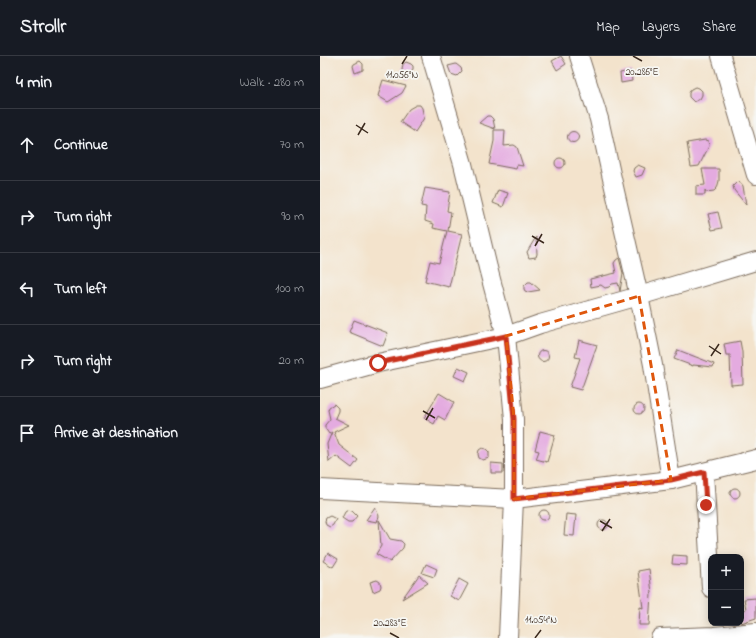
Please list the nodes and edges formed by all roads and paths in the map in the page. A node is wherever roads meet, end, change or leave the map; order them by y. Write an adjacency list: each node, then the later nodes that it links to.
1 (431, 56): 7 (street)
2 (580, 56): 6 (street)
3 (721, 56): 4 (street)
4 (756, 175)
5 (756, 261): 6 (street)
6 (639, 296): 7 (street); 11 (street)
7 (506, 336): 8 (street); 13 (street)
8 (320, 379)
9 (756, 459): 10 (street)
10 (704, 472): 11 (street); 14 (street)
11 (671, 480): 13 (street)
12 (320, 489): 13 (street)
13 (514, 499): 17 (street)
14 (709, 554)
15 (714, 632): 16 (street); 18 (street)
16 (756, 632)
17 (508, 638)
18 (660, 638)

